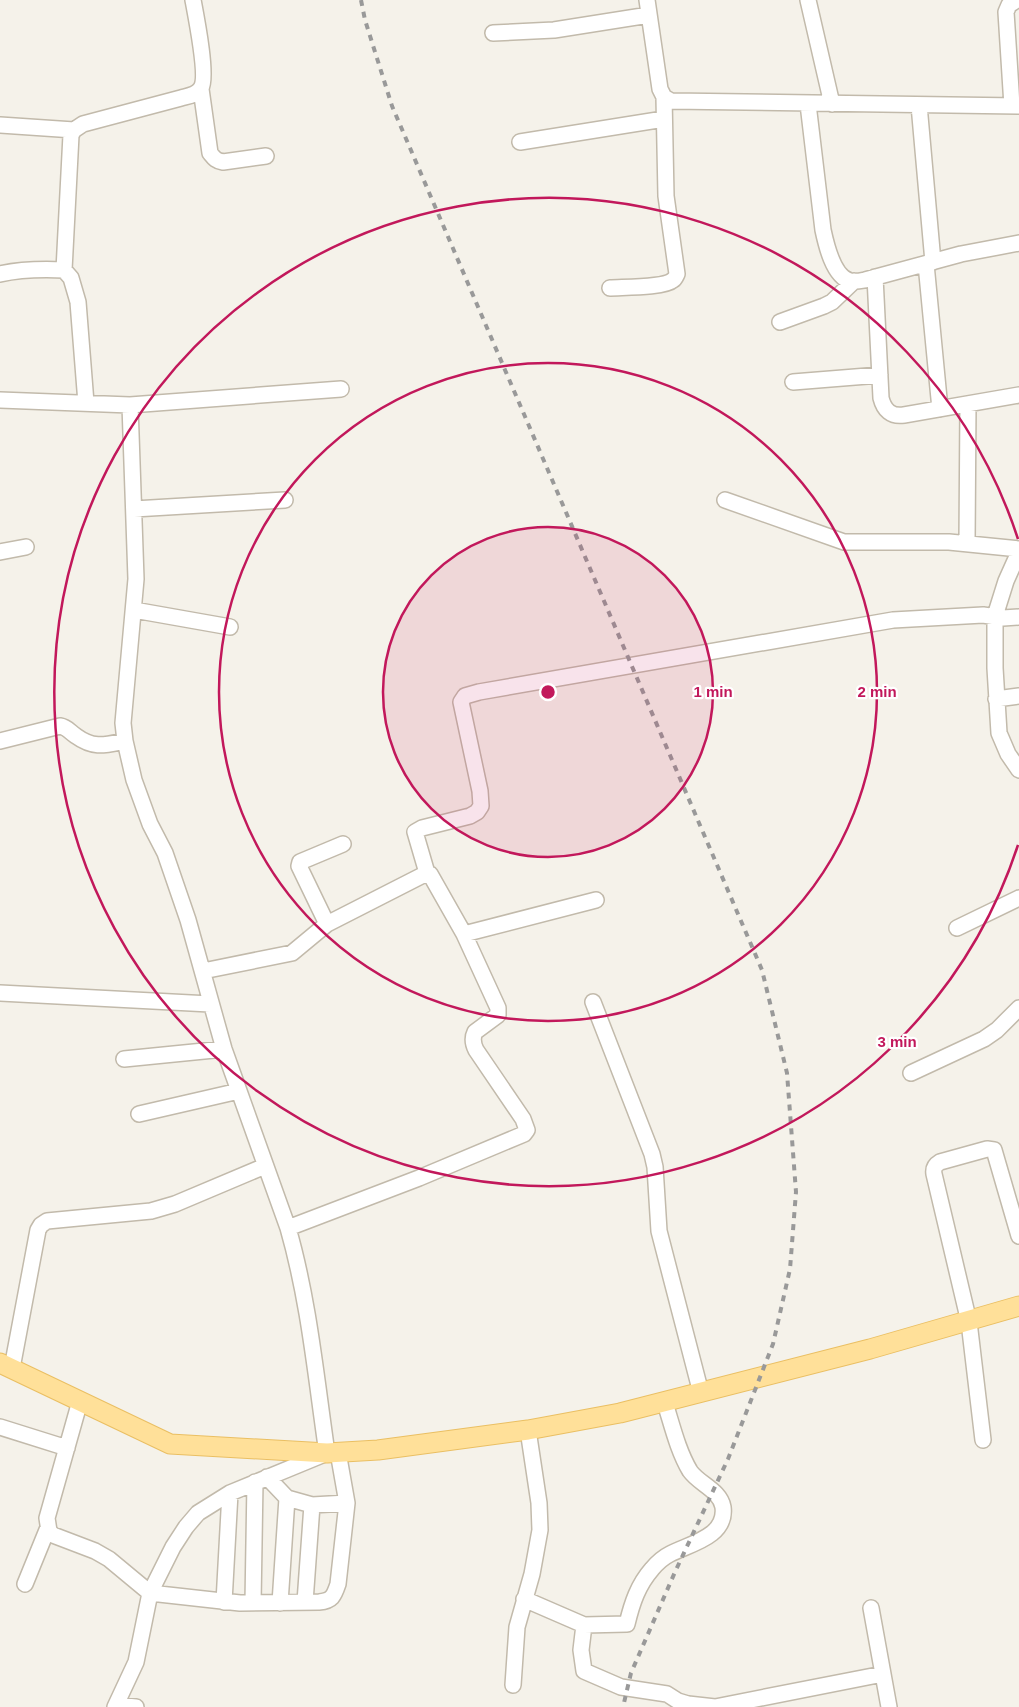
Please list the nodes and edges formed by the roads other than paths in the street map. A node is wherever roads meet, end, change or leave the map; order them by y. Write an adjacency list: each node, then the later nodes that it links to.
1 (193, 0): 7 (street)
2 (647, 0): 5 (street)
3 (808, 0): 10 (street)
4 (1017, 0): 12 (street)
5 (649, 15): 6 (street); 8 (street)
6 (493, 33)
7 (201, 89): 15 (street); 17 (street)
8 (664, 97): 9 (street); 13 (street)
9 (808, 104): 10 (street); 23 (street)
10 (832, 104): 11 (street)
11 (919, 106): 12 (street); 19 (street)
12 (1015, 106)
13 (664, 119): 16 (street); 24 (street)
14 (0, 126): 15 (street)
15 (74, 130): 20 (street)
16 (520, 142)
17 (266, 156)
18 (1019, 243): 19 (street)
19 (929, 263): 22 (street); 34 (street)
20 (64, 270): 21 (street); 31 (street)
21 (0, 274)
22 (875, 277): 23 (street); 26 (street)
23 (854, 282): 25 (street)
24 (610, 288)
25 (780, 322)
26 (880, 374): 27 (street); 34 (street)
27 (793, 382)
28 (341, 389): 33 (street)
29 (1019, 395): 32 (street)
30 (0, 400): 31 (street)
31 (86, 403): 33 (street)
32 (968, 404): 34 (street); 38 (street)
33 (130, 405): 37 (street)
34 (940, 409)
35 (285, 500): 37 (street)
36 (725, 500): 38 (street)
37 (134, 509): 42 (street)
38 (967, 544): 40 (street)
39 (26, 546): 41 (street)
40 (1019, 551): 43 (street)
41 (0, 552)
42 (134, 610): 45 (street); 49 (street)
43 (995, 616): 44 (street); 47 (street); 52 (street)
44 (1019, 617)
45 (230, 626)
46 (1019, 696): 47 (street)
47 (996, 699): 50 (street)
48 (0, 741): 49 (street)
49 (125, 742): 58 (street)
50 (1019, 770)
51 (343, 844): 55 (street)
52 (427, 873): 55 (street); 57 (street)
53 (1019, 898): 56 (street)
54 (596, 900): 57 (street)
55 (327, 924): 58 (street)
56 (957, 928)
57 (464, 934): 69 (street)
58 (203, 971): 61 (street)
59 (0, 993): 61 (street)
60 (593, 1002): 74 (street)
61 (210, 1004): 63 (street)
62 (1019, 1008): 65 (street)
63 (224, 1049): 64 (street); 66 (street)
64 (124, 1059)
65 (911, 1073)
66 (238, 1091): 67 (street); 68 (street)
67 (138, 1114)
68 (265, 1166): 69 (street); 73 (street)
69 (288, 1228): 81 (street)
70 (1019, 1236): 72 (street)
71 (1019, 1306): 72 (main road)
72 (969, 1322): 74 (main road); 79 (street)
73 (6, 1365): 75 (main road)
74 (701, 1393): 76 (main road)
75 (80, 1401): 80 (street); 81 (main road)
76 (665, 1403): 78 (main road); 96 (street)
77 (0, 1427): 80 (street)
78 (528, 1430): 81 (main road); 90 (street)
79 (983, 1440)
80 (67, 1448): 87 (street)
81 (333, 1452): 82 (street); 85 (street)
82 (261, 1480): 83 (street); 84 (street); 93 (street)
83 (230, 1492): 89 (street); 91 (street)
84 (287, 1498): 86 (street); 94 (street)
85 (347, 1503): 86 (street); 92 (street)
86 (312, 1505): 92 (street)
87 (48, 1531): 88 (street); 89 (street)
88 (25, 1584)
89 (150, 1593): 91 (street); 99 (street)
90 (524, 1599): 96 (street); 98 (street)
91 (224, 1602): 93 (street)
92 (305, 1602): 94 (street)
93 (253, 1603): 94 (street)
94 (280, 1603)
95 (871, 1608): 97 (street)
96 (584, 1625): 97 (street)
97 (883, 1674): 101 (street)
98 (513, 1685)
99 (116, 1706): 100 (street)
100 (136, 1707)
101 (889, 1707)

